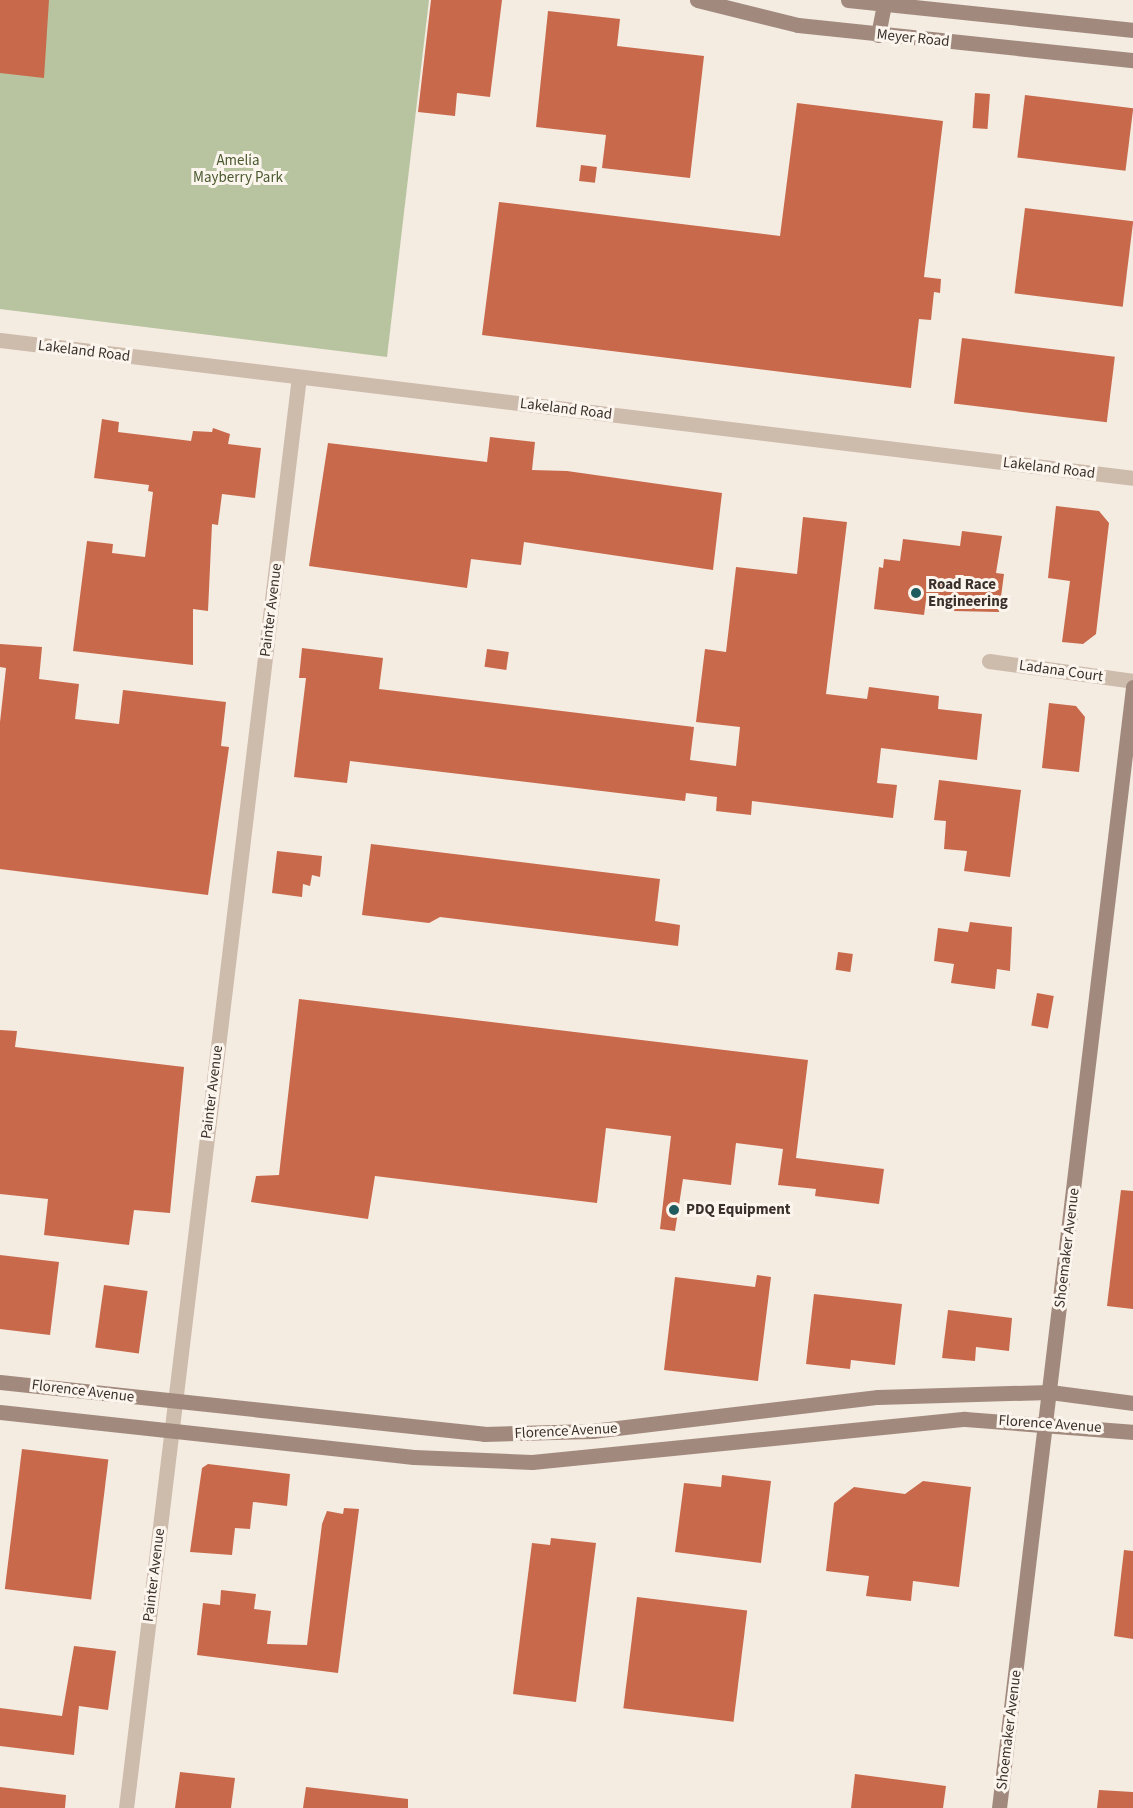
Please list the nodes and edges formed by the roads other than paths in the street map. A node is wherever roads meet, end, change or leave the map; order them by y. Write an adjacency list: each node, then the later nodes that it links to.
1 (697, 0): 5 (main road, Meyer Road)
2 (848, 0): 3 (main road, Meyer Road)
3 (884, 5): 4 (main road, Meyer Road); 5 (main road)
4 (1133, 30)
5 (878, 35): 6 (main road, Meyer Road)
6 (1133, 60)
7 (0, 340): 8 (street, Lakeland Road)
8 (299, 377): 9 (street, Lakeland Road); 15 (street, Painter Avenue)
9 (1133, 478)
10 (989, 661): 11 (street, Ladana Court)
11 (1133, 681)
12 (1133, 687): 14 (main road, Shoemaker Avenue)
13 (0, 1382): 15 (main road, Florence Avenue)
14 (1050, 1392): 15 (main road, Florence Avenue); 16 (main road, Florence Avenue); 18 (main road, Shoemaker Avenue)
15 (175, 1402): 19 (street, Painter Avenue)
16 (1133, 1403)
17 (0, 1412): 19 (main road, Florence Avenue)
18 (1046, 1423): 19 (main road, Florence Avenue); 20 (main road, Florence Avenue); 22 (main road, Shoemaker Avenue)
19 (171, 1431): 21 (street, Painter Avenue)
20 (1133, 1432)
21 (126, 1808)
22 (999, 1808)

